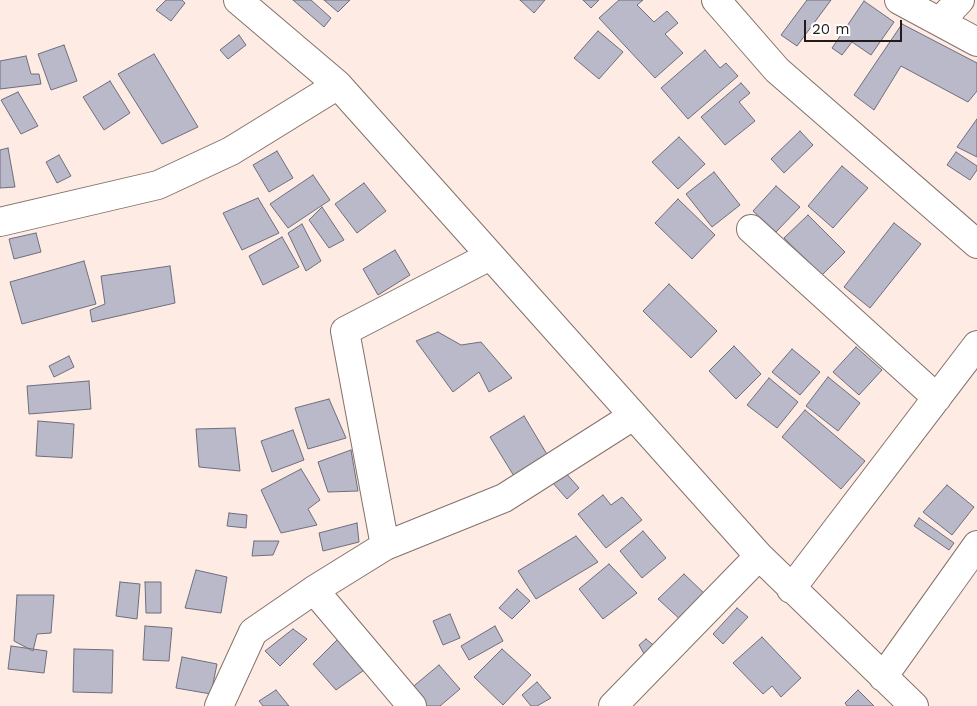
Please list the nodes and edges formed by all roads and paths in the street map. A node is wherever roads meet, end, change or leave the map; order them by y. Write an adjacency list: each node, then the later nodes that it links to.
1 (238, 0): 7 (street)
2 (716, 0): 10 (street)
3 (899, 0): 5 (street)
4 (960, 0): 5 (street)
5 (940, 21): 6 (street)
6 (977, 42)
7 (338, 85): 8 (street); 11 (street)
8 (0, 222)
9 (751, 229): 13 (street)
10 (977, 244)
11 (490, 256): 14 (street); 16 (street)
12 (977, 345): 13 (street)
13 (936, 398): 18 (street)
14 (633, 416): 16 (street); 17 (street)
15 (977, 545): 20 (street)
16 (385, 546): 19 (street)
17 (760, 556): 18 (street); 23 (street)
18 (791, 589): 20 (street)
19 (314, 590): 21 (street); 22 (street)
20 (883, 678): 24 (street)
21 (219, 706)
22 (412, 706)
23 (613, 706)
24 (914, 706)

